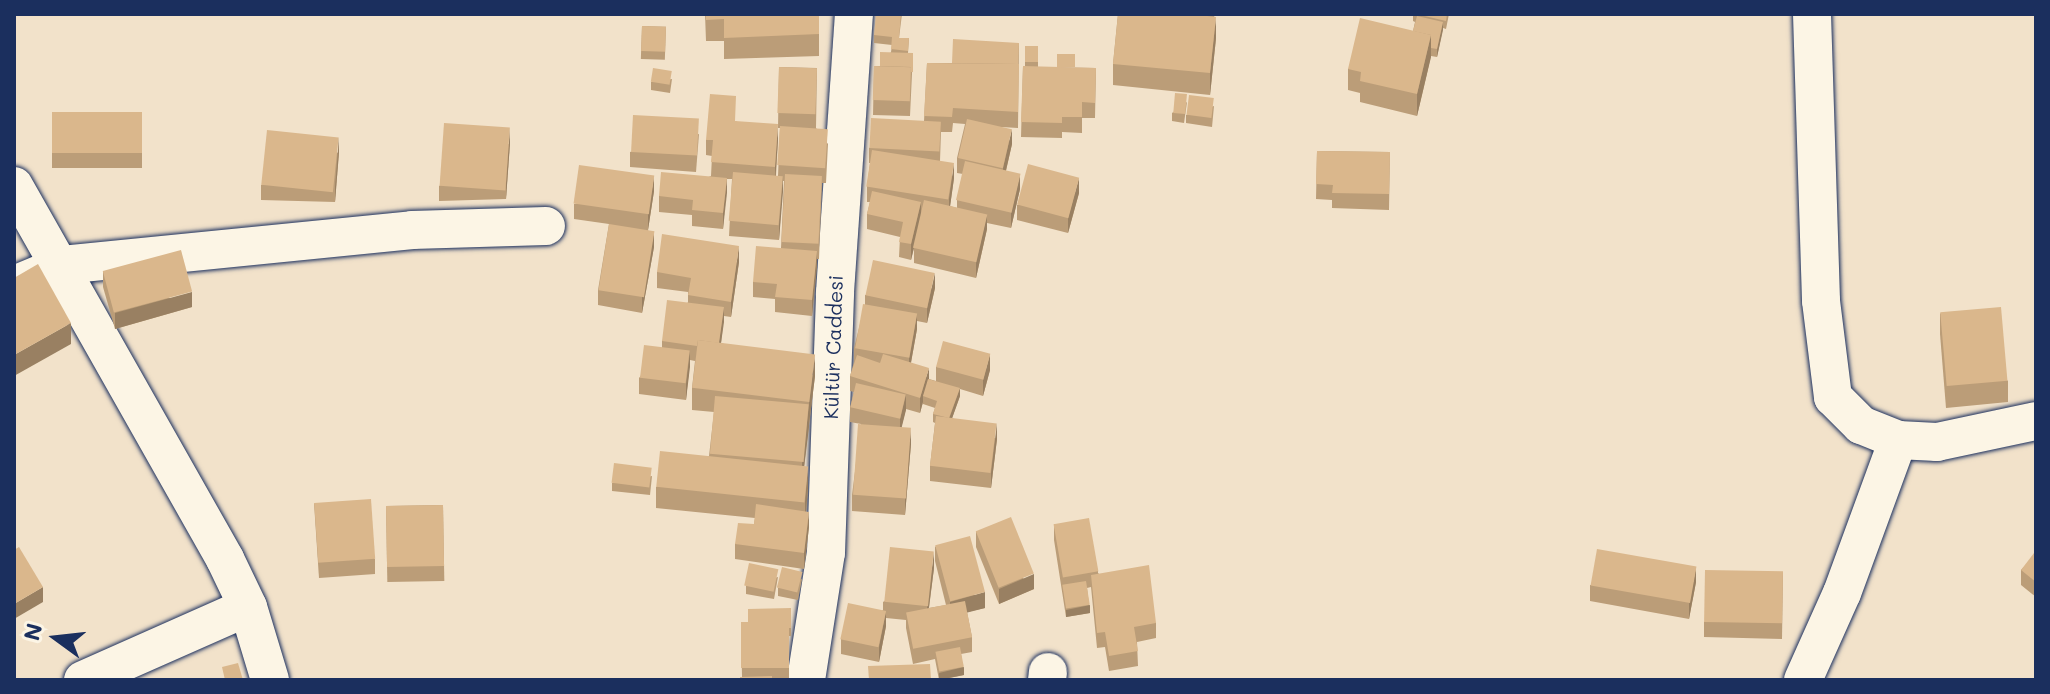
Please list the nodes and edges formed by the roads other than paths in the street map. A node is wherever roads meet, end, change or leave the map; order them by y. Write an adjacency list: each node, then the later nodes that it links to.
1 (854, 14): 12 (street, Kültür Caddesi)
2 (1812, 14): 8 (street)
3 (14, 186): 5 (street)
4 (546, 226): 5 (street)
5 (62, 265): 6 (street); 9 (street)
6 (14, 285)
7 (2036, 421): 8 (street)
8 (1898, 440): 13 (street)
9 (248, 607): 10 (street); 11 (street)
10 (83, 680)
11 (270, 680)
12 (806, 680)
13 (1803, 680)

